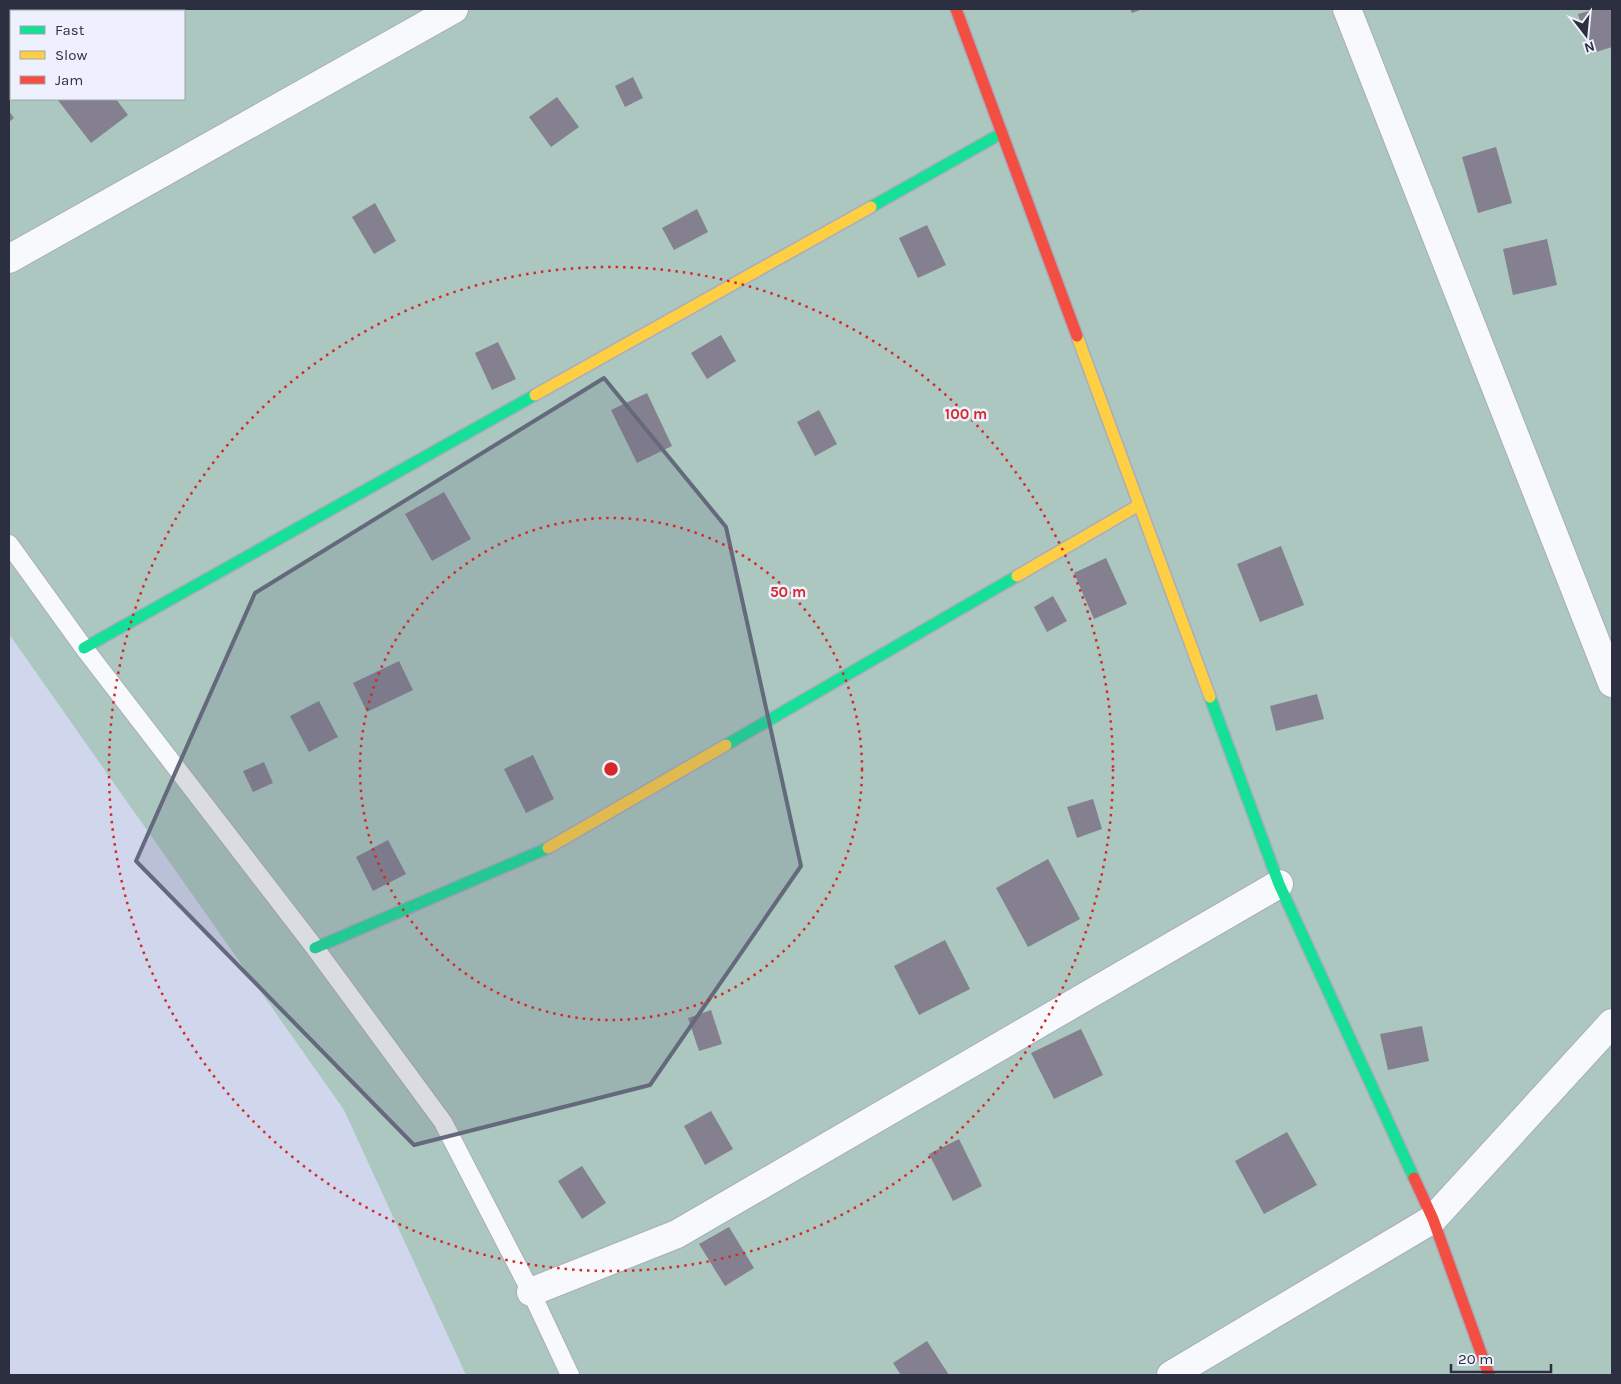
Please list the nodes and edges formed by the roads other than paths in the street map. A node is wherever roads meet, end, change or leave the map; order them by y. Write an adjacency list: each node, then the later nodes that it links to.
1 (454, 9): 5 (street)
2 (956, 9): 4 (street)
3 (1347, 9): 9 (street)
4 (1002, 133): 6 (street); 8 (street)
5 (9, 259)
6 (1139, 505): 10 (street); 11 (street)
7 (9, 544): 8 (lane)
8 (84, 648): 11 (lane)
9 (1612, 683)
10 (1279, 884): 13 (street); 14 (street)
11 (315, 948): 14 (lane)
12 (1612, 1023): 13 (street)
13 (1433, 1219): 16 (street); 17 (street)
14 (532, 1292): 15 (lane)
15 (570, 1375)
16 (1171, 1375)
17 (1489, 1375)

